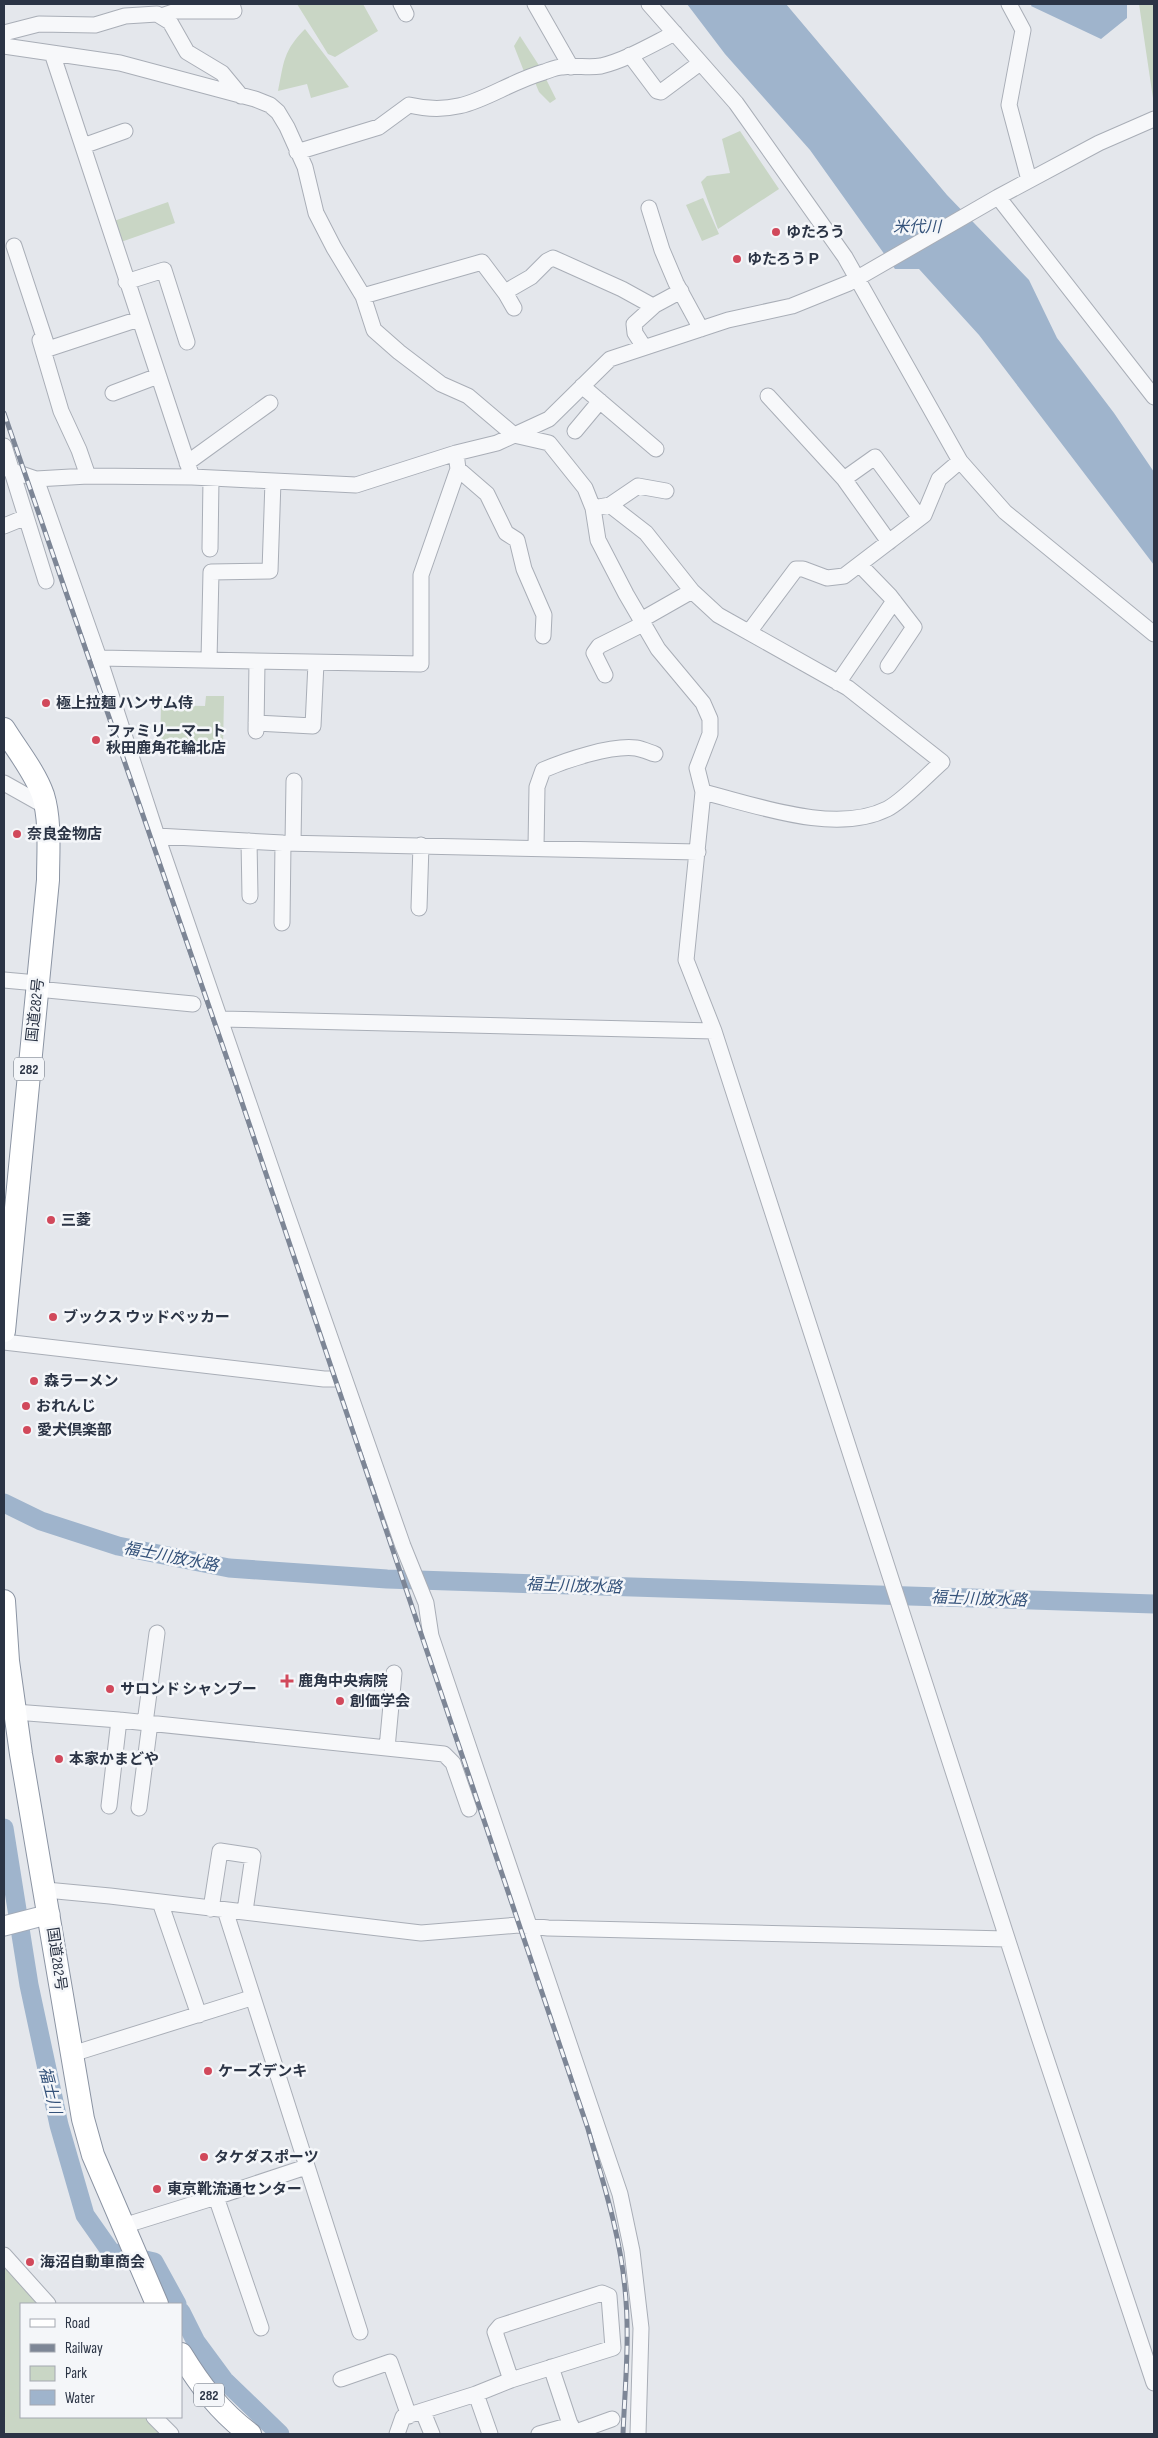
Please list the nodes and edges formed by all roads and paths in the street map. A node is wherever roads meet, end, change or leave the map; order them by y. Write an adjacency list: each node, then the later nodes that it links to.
1 (232, 4): 5 (street)
2 (536, 4): 12 (street)
3 (649, 4): 7 (street)
4 (1009, 4): 18 (street)
5 (161, 16): 6 (street); 13 (street)
6 (4, 33)
7 (675, 34): 10 (street); 11 (street)
8 (4, 46): 9 (street)
9 (52, 53): 13 (street); 16 (street)
10 (630, 55): 11 (street); 12 (street)
11 (700, 63): 22 (street)
12 (572, 66): 17 (street)
13 (241, 96): 17 (street)
14 (1154, 119): 18 (street)
15 (125, 131): 16 (street)
16 (83, 146): 23 (street)
17 (297, 152): 26 (street)
18 (1030, 180): 19 (street)
19 (994, 199): 22 (street); 38 (street)
20 (649, 208): 24 (street)
21 (14, 246): 31 (street)
22 (864, 274): 30 (street); 46 (street)
23 (126, 282): 29 (street); 32 (street)
24 (681, 291): 27 (street); 30 (street)
25 (505, 292): 26 (street); 27 (street); 28 (street)
26 (363, 296): 42 (street)
27 (656, 305): 33 (street)
28 (514, 308)
29 (139, 319): 31 (street); 34 (street)
30 (701, 329): 33 (street)
31 (44, 337): 50 (street)
32 (188, 342)
33 (644, 347): 35 (street)
34 (158, 376): 36 (street); 47 (street)
35 (582, 386): 39 (street); 42 (street)
36 (113, 392)
37 (768, 396): 54 (street)
38 (1154, 397)
39 (600, 402): 41 (street); 44 (street)
40 (270, 403): 47 (street)
41 (575, 430)
42 (514, 435): 45 (street); 58 (street)
43 (4, 446): 48 (street)
44 (656, 449)
45 (456, 453): 49 (street); 55 (street)
46 (960, 461): 60 (street); 70 (street)
47 (187, 462): 51 (street)
48 (8, 469): 52 (street); 59 (street)
49 (458, 469): 71 (street); 75 (street)
50 (88, 476): 51 (street); 52 (street)
51 (192, 477): 53 (street)
52 (36, 479): 72 (street)
53 (211, 479): 55 (street); 63 (street)
54 (844, 479): 60 (street); 62 (street)
55 (273, 481): 73 (street)
56 (666, 492): 57 (street)
57 (610, 505): 58 (street); 66 (street)
58 (593, 508): 68 (street)
59 (26, 517): 61 (street); 65 (street)
60 (920, 518): 62 (street)
61 (4, 526)
62 (888, 542): 64 (street)
63 (210, 549)
64 (860, 566): 67 (street); 69 (street)
65 (46, 581)
66 (692, 591): 68 (street); 69 (street)
67 (894, 601): 76 (street); 78 (street)
68 (642, 622): 77 (street); 83 (street)
69 (749, 632): 78 (street)
70 (1154, 634)
71 (543, 636)
72 (99, 658): 73 (street); 85 (street)
73 (209, 660): 74 (street)
74 (257, 662): 75 (street); 75 (street)
75 (316, 663)
76 (888, 666)
77 (605, 675)
78 (838, 683): 83 (street)
79 (4, 729): 84 (highway, 国道282号 / 282)
80 (655, 754): 89 (street)
81 (294, 781): 87 (street)
82 (4, 783): 84 (street)
83 (703, 792): 90 (street)
84 (45, 806): 95 (highway, 国道282号 / 282)
85 (157, 836): 86 (street); 97 (street)
86 (249, 841): 87 (street); 91 (street)
87 (288, 843): 88 (street); 93 (street)
88 (421, 845): 89 (street); 92 (street)
89 (536, 847): 90 (street)
90 (698, 852): 98 (street)
91 (250, 896)
92 (419, 908)
93 (282, 923)
94 (4, 980): 95 (street)
95 (37, 986): 96 (street); 99 (highway, 国道282号 / 282)
96 (193, 1004)
97 (221, 1019): 98 (street); 101 (street)
98 (714, 1031): 119 (street)
99 (4, 1332)
100 (4, 1342): 101 (street)
101 (344, 1379): 118 (street)
102 (4, 1601): 105 (highway, 国道282号)
103 (157, 1633): 107 (street)
104 (394, 1673): 108 (street)
105 (15, 1712): 106 (street); 112 (highway, 国道282号)
106 (119, 1720): 107 (street); 109 (street)
107 (147, 1723): 108 (street); 110 (street)
108 (387, 1748): 111 (street)
109 (109, 1806)
110 (140, 1808)
111 (469, 1809)
112 (46, 1890): 113 (street); 116 (highway, 国道282号)
113 (160, 1902): 114 (street); 121 (street)
114 (218, 1910): 115 (street); 115 (street); 120 (street)
115 (245, 1911): 118 (street)
116 (40, 1916): 117 (main road); 122 (highway, 国道282号)
117 (7, 1925)
118 (530, 1926): 119 (street); 147 (street)
119 (1008, 1939): 135 (street)
120 (251, 1998): 121 (street); 123 (street)
121 (198, 2015): 122 (street)
122 (72, 2054): 125 (highway, 国道282号)
123 (306, 2168): 124 (street); 130 (street)
124 (216, 2198): 125 (street); 129 (street)
125 (123, 2226): 128 (highway, 国道282号)
126 (4, 2255): 127 (street)
127 (47, 2303)
128 (157, 2303)
129 (261, 2328)
130 (360, 2332)
131 (182, 2356): 141 (highway, 282)
132 (551, 2367): 134 (street); 134 (street); 140 (street)
133 (341, 2379): 137 (street)
134 (511, 2380): 136 (street)
135 (1154, 2383)
136 (476, 2394): 137 (street); 145 (street)
137 (416, 2414): 143 (street); 144 (street)
138 (155, 2418): 142 (street)
139 (612, 2419): 140 (street)
140 (571, 2425): 146 (street)
141 (245, 2433)
142 (172, 2434)
143 (397, 2434)
144 (432, 2434)
145 (490, 2434)
146 (539, 2434)
147 (638, 2434)

